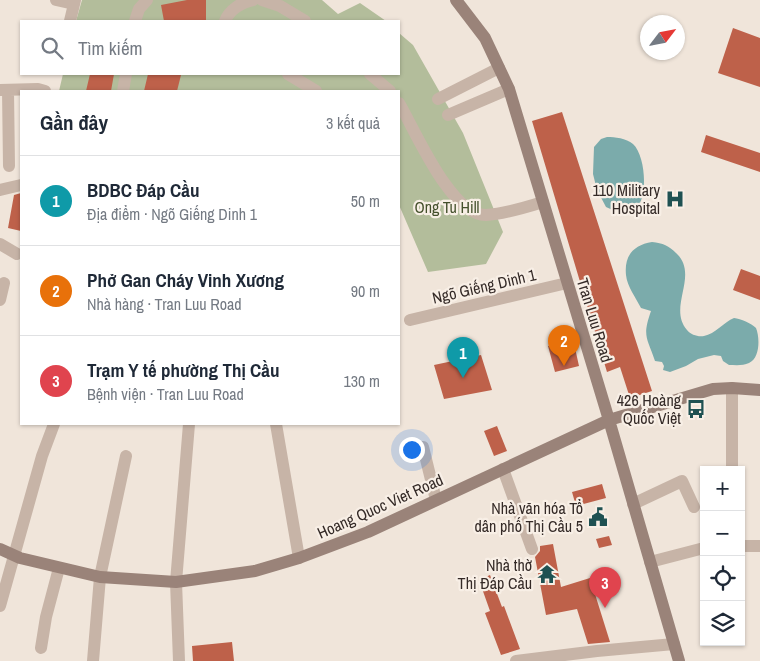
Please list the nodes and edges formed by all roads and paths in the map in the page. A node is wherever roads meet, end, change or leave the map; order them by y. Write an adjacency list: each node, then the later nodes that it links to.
1 (56, 0): 6 (street)
2 (147, 0): 8 (street)
3 (262, 0): 10 (street)
4 (456, 0): 11 (main road, Tran Luu Road)
5 (244, 1): 9 (street)
6 (75, 2): 7 (street)
7 (70, 20)
8 (135, 20)
9 (225, 20)
10 (303, 20)
11 (499, 68): 15 (main road, Tran Luu Road); 21 (street)
12 (126, 75): 18 (street)
13 (290, 75): 19 (street)
14 (371, 75): 20 (street)
15 (509, 89): 23 (street); 27 (main road, Tran Luu Road)
16 (4, 90): 17 (street); 24 (street)
17 (42, 90)
18 (123, 90)
19 (314, 90)
20 (389, 90)
21 (438, 99)
22 (400, 105): 27 (street)
23 (448, 115)
24 (9, 166)
25 (20, 185): 26 (street)
26 (0, 190)
27 (543, 202): 31 (main road, Tran Luu Road)
28 (0, 244): 29 (street)
29 (17, 254)
30 (4, 283): 32 (street)
31 (567, 283): 33 (street, Ngõ Giếng Dinh 1); 36 (main road, Tran Luu Road)
32 (0, 300)
33 (410, 320)
34 (732, 388): 35 (main road, Hoang Quoc Viet Road); 36 (main road, Hoang Quoc Viet Road); 42 (street)
35 (760, 390)
36 (609, 420): 43 (main road, Hoang Quoc Viet Road); 45 (main road, Tran Luu Road)
37 (54, 425): 52 (street)
38 (189, 425): 57 (street)
39 (276, 425): 53 (street)
40 (423, 447): 44 (street)
41 (126, 456): 56 (street)
42 (732, 466)
43 (503, 468): 44 (main road, Hoang Quoc Viet Road); 50 (street)
44 (436, 500): 53 (main road, Hoang Quoc Viet Road)
45 (633, 504): 46 (street); 54 (main road, Tran Luu Road)
46 (694, 506)
47 (745, 546): 48 (street)
48 (760, 546)
49 (0, 549): 52 (main road, Hoang Quoc Viet Road)
50 (532, 549)
51 (700, 549): 54 (street)
52 (14, 556): 55 (main road, Hoang Quoc Viet Road); 58 (street)
53 (299, 558): 57 (main road, Hoang Quoc Viet Road)
54 (650, 562): 59 (main road, Tran Luu Road)
55 (59, 568): 56 (main road, Hoang Quoc Viet Road); 60 (street)
56 (100, 577): 57 (main road, Hoang Quoc Viet Road); 61 (street)
57 (176, 582): 62 (street)
58 (0, 606)
59 (674, 644): 63 (street); 64 (main road, Tran Luu Road)
60 (41, 648)
61 (93, 661)
62 (179, 661)
63 (516, 661)
64 (679, 661)

